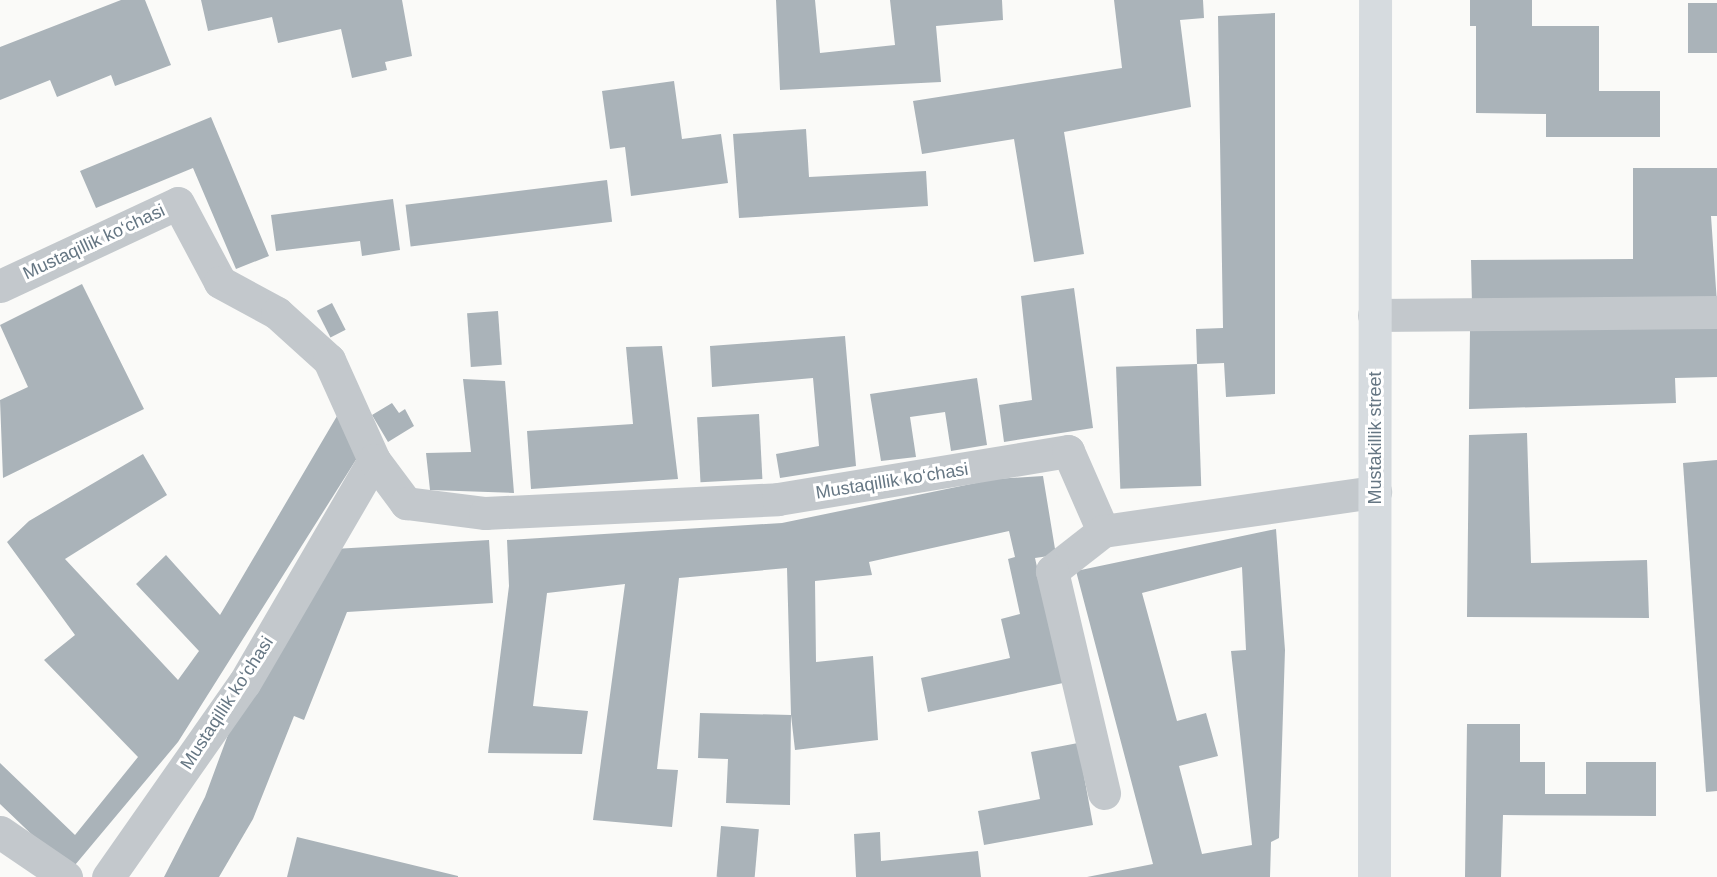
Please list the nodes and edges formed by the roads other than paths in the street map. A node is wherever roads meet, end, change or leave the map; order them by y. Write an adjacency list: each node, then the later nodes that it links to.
1 (1375, 0): 4 (main road, Mustakillik street)
2 (0, 286): 5 (street, Mustaqillik ko‘chasi)
3 (1717, 312): 4 (street)
4 (1374, 315): 6 (main road, Mustakillik street)
5 (374, 460): 7 (street, Mustaqillik ko‘chasi); 11 (street, Mustaqillik ko‘chasi)
6 (1375, 492): 7 (street); 12 (main road, Mustakillik street)
7 (1103, 531): 8 (street)
8 (1104, 793)
9 (0, 832): 10 (street)
10 (66, 877)
11 (108, 877)
12 (1374, 877)

